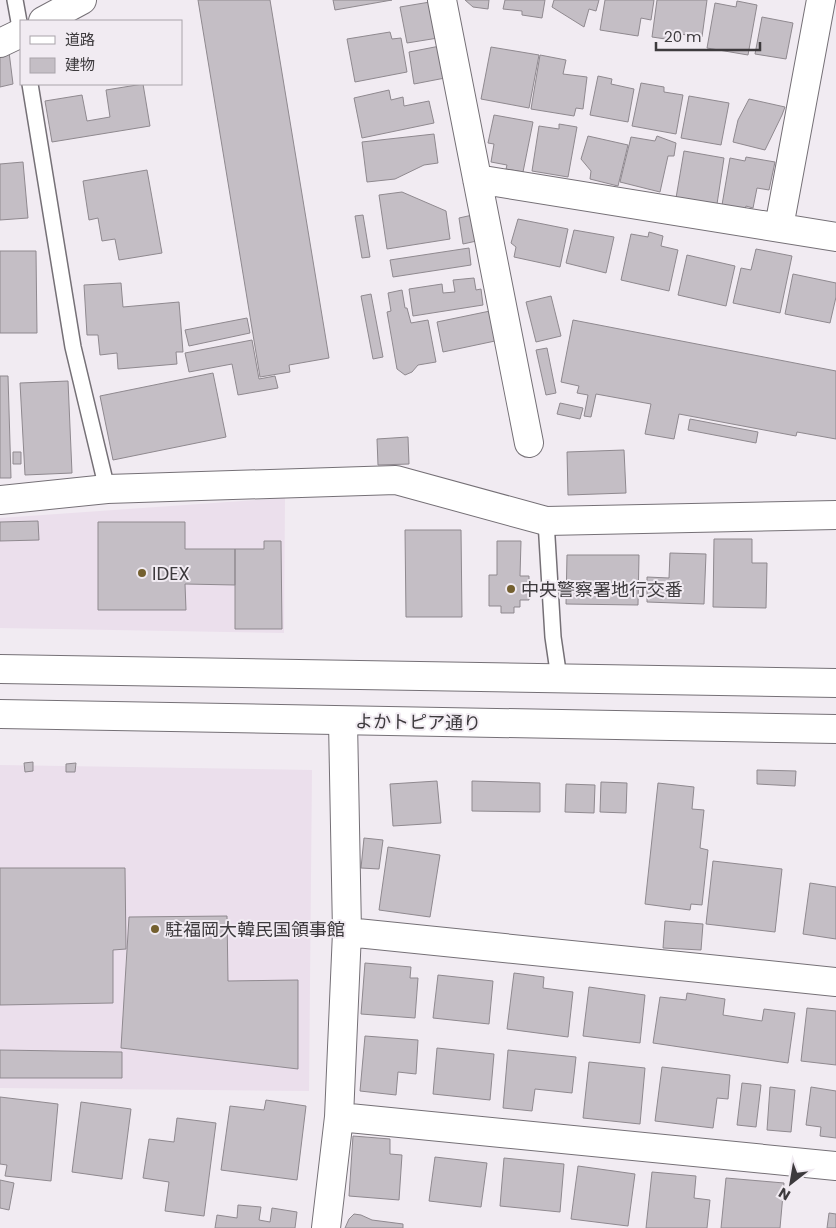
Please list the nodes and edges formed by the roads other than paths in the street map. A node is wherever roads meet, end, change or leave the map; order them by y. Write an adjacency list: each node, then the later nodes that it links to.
1 (15, 0): 6 (lane)
2 (82, 0): 5 (street)
3 (442, 0): 10 (street)
4 (822, 0): 11 (street)
5 (45, 20)
6 (20, 28)
7 (20, 33): 8 (street)
8 (0, 43)
9 (30, 85): 14 (lane)
10 (477, 178): 11 (street); 13 (street)
11 (779, 227): 12 (street)
12 (836, 237)
13 (529, 443)
14 (107, 489): 15 (street); 17 (street)
15 (0, 500)
16 (836, 515): 17 (street)
17 (546, 521): 19 (lane)
18 (0, 669): 19 (street)
19 (560, 678): 20 (street)
20 (836, 683)
21 (0, 714): 22 (street, よかトピア通り)
22 (343, 721): 23 (street, よかトピア通り); 24 (street)
23 (836, 729)
24 (347, 932): 25 (street); 26 (street)
25 (836, 982)
26 (340, 1117): 27 (street); 28 (street)
27 (836, 1166)
28 (326, 1228)

